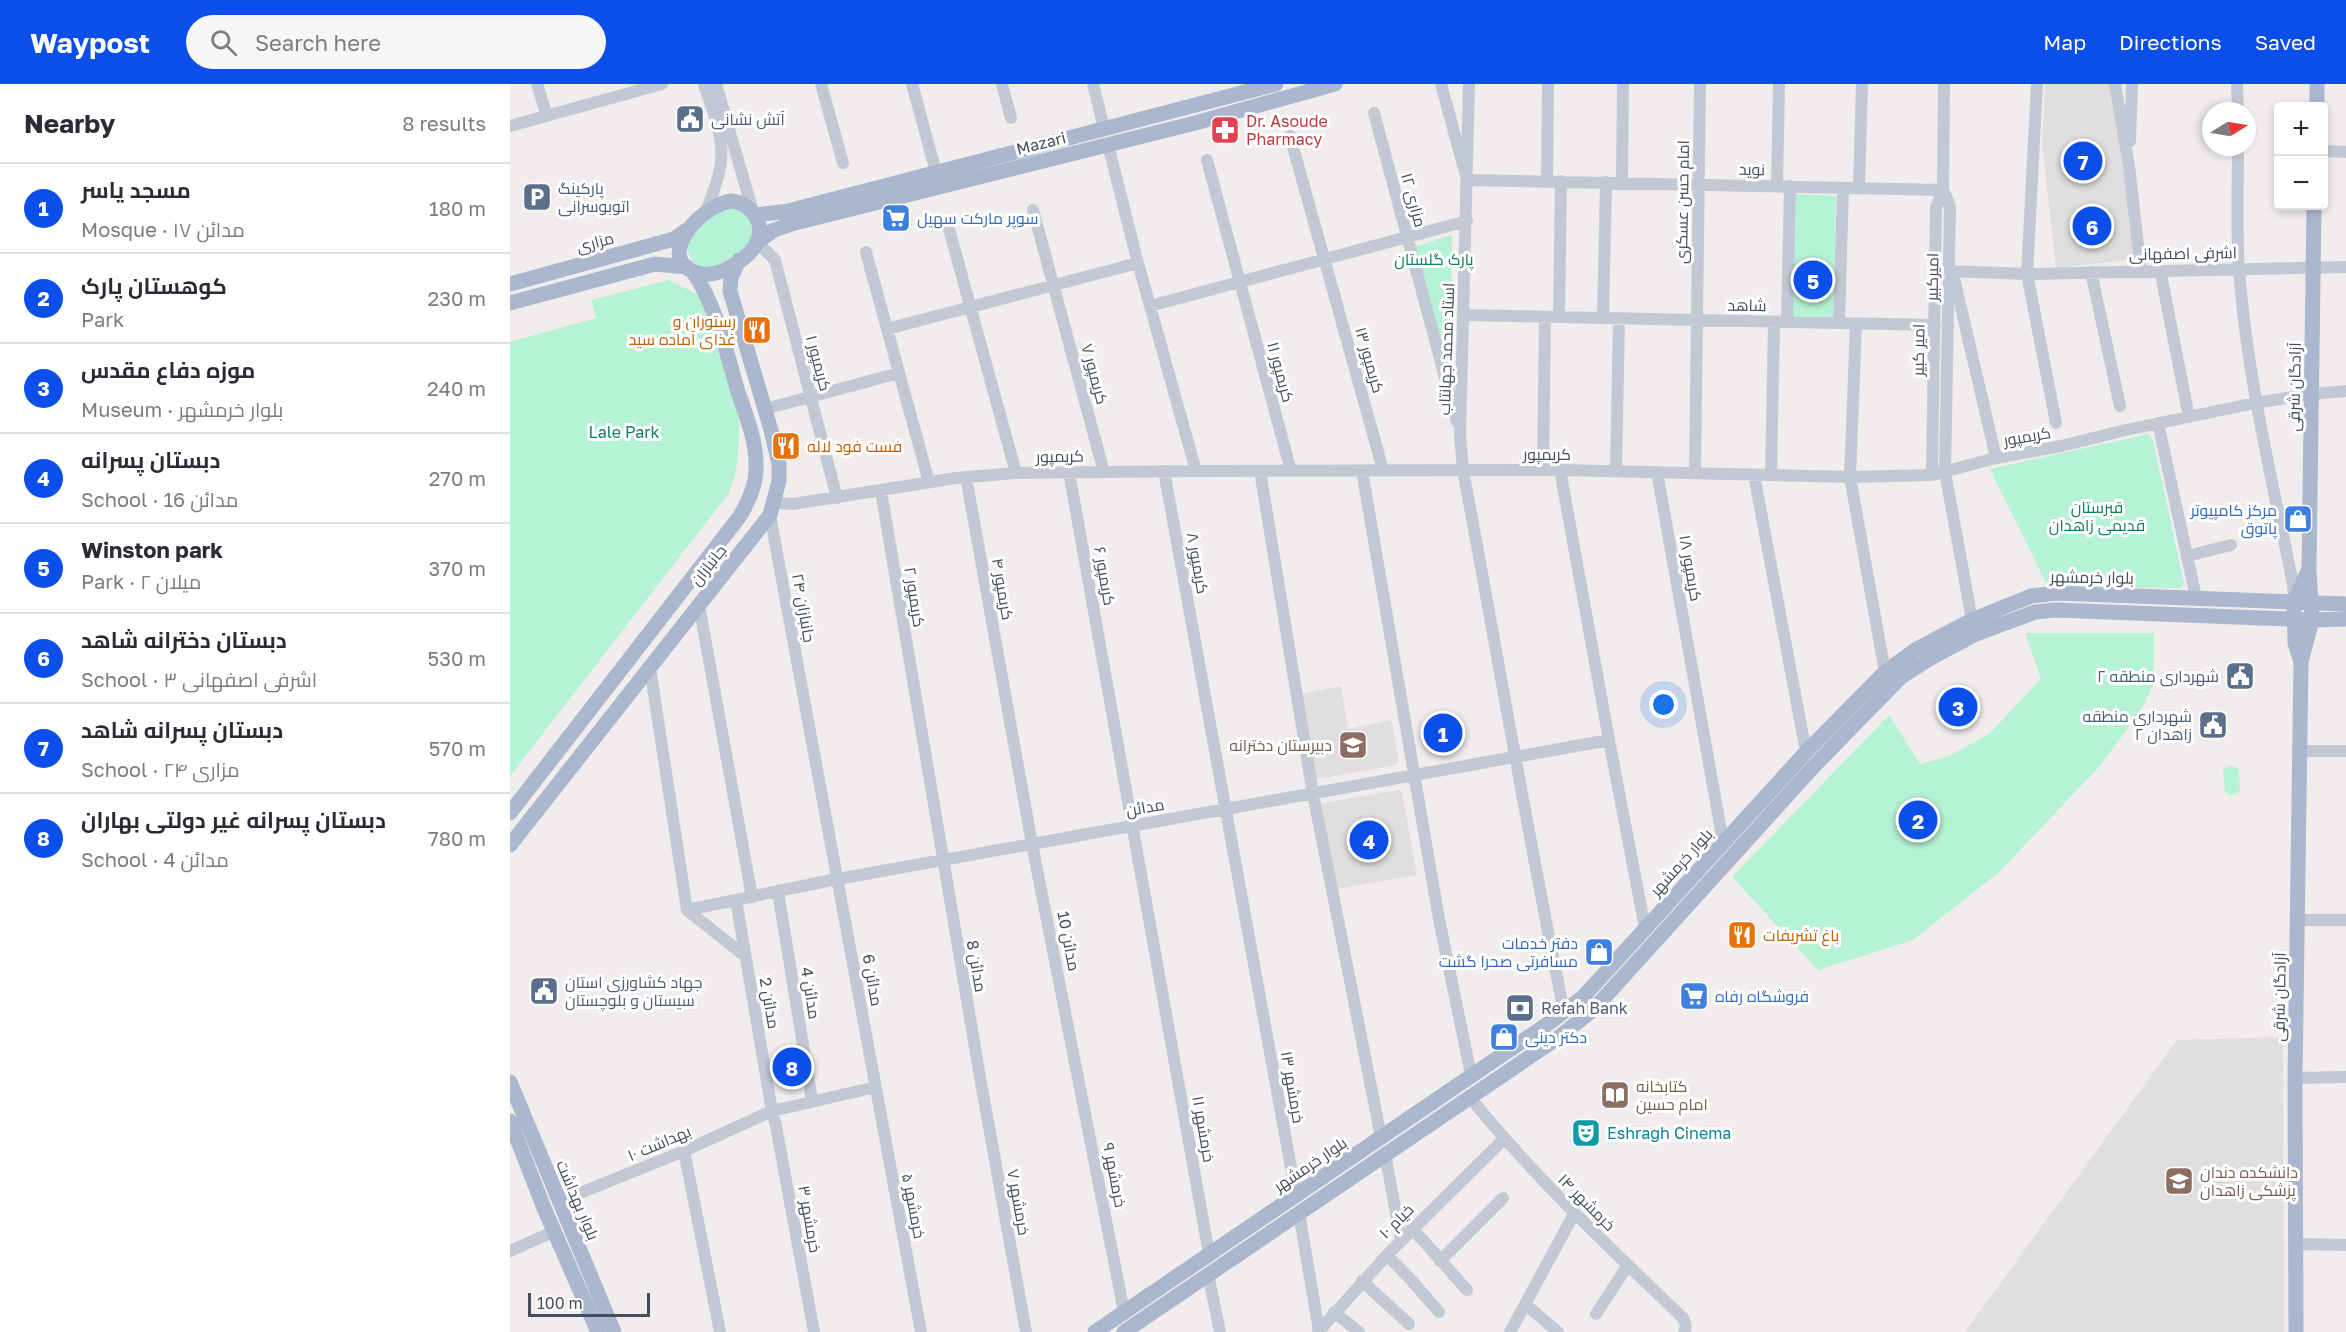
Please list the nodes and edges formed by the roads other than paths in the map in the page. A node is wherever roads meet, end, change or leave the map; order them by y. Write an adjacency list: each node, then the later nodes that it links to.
1 (537, 84): 26 (street)
2 (662, 84): 26 (street)
3 (821, 84): 36 (street)
4 (912, 84): 38 (street)
5 (1002, 84): 27 (street)
6 (1093, 84): 29 (street)
7 (1276, 84): 29 (main road, Mazari)
8 (1335, 84): 31 (main road, Mazari)
9 (1440, 84): 39 (street)
10 (1469, 84): 39 (street, استاد محمد جهانتاب)
11 (1548, 84): 40 (street)
12 (1623, 84): 43 (street)
13 (1700, 84): 44 (street, امام حسن عسکری)
14 (1779, 84): 45 (street)
15 (1862, 84): 47 (street)
16 (1944, 84): 48 (street, امیرکبیر)
17 (2037, 84): 70 (street)
18 (2115, 84): 37 (street)
19 (2132, 84): 37 (street)
20 (2237, 84): 23 (street)
21 (2317, 84): 24 (main road)
22 (710, 85): 49 (street); 52 (street)
23 (2238, 102)
24 (2317, 102)
25 (1374, 113): 56 (street, مزاری ۱۲)
26 (547, 116): 28 (street)
27 (1011, 118)
28 (510, 126)
29 (1104, 128): 31 (main road); 38 (main road, Mazari)
30 (1290, 136): 59 (street, کریمپور ۱۳)
31 (1108, 145): 57 (main road, Mazari); 61 (street)
32 (2328, 152): 33 (street)
33 (2346, 152)
34 (2238, 156): 65 (street)
35 (1207, 160): 71 (street, کریمپور ۱۱)
36 (843, 163)
37 (2129, 166): 68 (street)
38 (936, 172): 52 (main road, Mazari)
39 (1467, 180): 40 (street, نوید); 53 (street, استاد محمد جهانتاب)
40 (1547, 181): 41 (street, نوید)
41 (1561, 181): 42 (street, نوید); 79 (street)
42 (1606, 182): 43 (street, نوید); 80 (street)
43 (1622, 183): 44 (street, نوید)
44 (1699, 184): 45 (street, نوید); 82 (street, امام حسن عسکری)
45 (1784, 186): 46 (street, نوید); 84 (street)
46 (1843, 188): 47 (street, نوید); 85 (street)
47 (1859, 188): 48 (street, نوید)
48 (1943, 190): 67 (street, امیرکبیر); 87 (street, امیر کبیر)
49 (707, 210): 52 (main road); 55 (main road)
50 (1033, 210): 73 (street, کریمپور ۷)
51 (2314, 210): 62 (main road, آزادگان شرقی)
52 (755, 214): 57 (main road)
53 (1467, 221): 56 (street); 77 (street, استاد محمد جهانتاب)
54 (950, 229): 76 (street)
55 (687, 230): 64 (main road); 72 (main road, مزاری)
56 (1407, 237): 59 (street); 99 (street, مزاری ۱۲)
57 (757, 242): 60 (main road); 92 (street, کریمپور ۱)
58 (866, 252): 88 (street)
59 (1324, 259): 71 (street); 109 (street, کریمپور ۱۳)
60 (739, 260): 64 (main road); 95 (main road)
61 (1138, 263): 73 (street); 75 (street)
62 (2313, 267): 63 (street, اشرفی اصفهانی); 65 (street, اشرفی اصفهانی); 91 (main road, آزادگان شرقی)
63 (2346, 267)
64 (690, 269): 74 (main road); 152 (main road, جانبازان)
65 (2239, 269): 66 (street, اشرفی اصفهانی); 93 (street)
66 (2160, 270): 68 (street, اشرفی اصفهانی); 96 (street)
67 (1948, 271): 70 (street, اشرفی اصفهانی); 100 (street); 114 (street, امیرکبیر)
68 (2141, 271): 69 (street, اشرفی اصفهانی)
69 (2091, 272): 70 (street, اشرفی اصفهانی); 94 (street)
70 (2027, 274): 97 (street)
71 (1240, 282): 75 (street); 107 (street, کریمپور ۱۱)
72 (510, 284)
73 (1053, 285): 76 (street); 112 (street, کریمپور ۷)
74 (510, 303)
75 (1150, 306): 105 (street)
76 (971, 307): 88 (street); 115 (street)
77 (1463, 315): 78 (street, شاهد); 99 (street, استاد محمد جهانتاب)
78 (1545, 317): 79 (street, شاهد); 102 (street)
79 (1559, 317): 80 (street, شاهد)
80 (1603, 318): 81 (street, شاهد)
81 (1619, 319): 82 (street, شاهد); 110 (street)
82 (1698, 320): 83 (street, شاهد); 116 (street, امام حسن عسکری)
83 (1774, 322): 84 (street, شاهد); 118 (street)
84 (1787, 322): 85 (street, شاهد)
85 (1839, 323): 86 (street, شاهد)
86 (1856, 324): 87 (street, شاهد); 121 (street)
87 (1935, 325): 119 (street, امیر کبیر)
88 (887, 329): 89 (street)
89 (899, 373): 92 (street); 122 (street)
90 (2346, 391): 91 (street, کریمپور)
91 (2312, 394): 93 (street, کریمپور); 128 (main road, آزادگان شرقی)
92 (810, 397): 95 (street); 124 (street, کریمپور ۱)
93 (2255, 403): 96 (street, کریمپور); 131 (street)
94 (2120, 406)
95 (765, 409): 125 (main road)
96 (2189, 417): 98 (street, کریمپور)
97 (2056, 423)
98 (2158, 423): 100 (street, کریمپور); 127 (street)
99 (1460, 435): 101 (street, استاد محمد جهانتاب)
100 (1996, 458): 114 (street, کریمپور)
101 (1463, 470): 102 (street, کریمپور); 109 (street, کریمپور); 147 (street, استاد محمد جهانتاب)
102 (1543, 470): 103 (street, کریمپور)
103 (1560, 470): 110 (street, کریمپور); 143 (street)
104 (1164, 471): 105 (street, کریمپور); 112 (street, کریمپور); 151 (street, کریمپور ۸)
105 (1196, 471): 106 (street, کریمپور)
106 (1260, 471): 107 (street, کریمپور); 149 (street)
107 (1291, 471): 108 (street, کریمپور)
108 (1362, 471): 109 (street, کریمپور); 148 (street)
109 (1383, 471)
110 (1616, 471): 113 (street, کریمپور)
111 (1069, 472): 112 (street, کریمپور); 115 (street, کریمپور); 153 (street, کریمپور ۶)
112 (1104, 472)
113 (1657, 472): 116 (street, کریمپور); 154 (street, کریمپور ۱۸)
114 (1945, 472): 119 (street, کریمپور); 138 (street, امیرکبیر)
115 (1016, 473): 120 (street, کریمپور)
116 (1695, 473): 117 (street, کریمپور)
117 (1754, 474): 118 (street, کریمپور); 146 (street)
118 (1771, 475): 121 (street, کریمپور)
119 (1932, 475): 121 (street, کریمپور)
120 (966, 477): 122 (street, کریمپور); 156 (street, کریمپور ۴)
121 (1850, 477): 142 (street)
122 (929, 482): 123 (street, کریمپور)
123 (881, 491): 124 (street, کریمپور); 157 (street, کریمپور ۲)
124 (837, 498): 125 (street, کریمپور)
125 (773, 509): 134 (main road, جانبازان); 158 (street, جانبازان ۲۴)
126 (2231, 545): 127 (street)
127 (2187, 556): 130 (street)
128 (2309, 569): 131 (main road, آزادگان شرقی); 132 (main road, آزادگان شرقی)
129 (2145, 596): 130 (main road, بلوار خرمشهر); 135 (main road); 138 (main road, بلوار خرمشهر)
130 (2196, 597): 131 (main road, بلوار خرمشهر)
131 (2294, 601): 132 (main road, بلوار خرمشهر); 136 (main road)
132 (2312, 602): 133 (main road, بلوار خرمشهر); 139 (main road, آزادگان شرقی)
133 (2346, 604)
134 (699, 605): 141 (main road, جانبازان); 160 (street)
135 (2144, 613): 136 (main road, بلوار خرمشهر); 150 (main road, بلوار خرمشهر)
136 (2294, 619): 139 (main road, بلوار خرمشهر); 140 (main road)
137 (2346, 619): 139 (main road, بلوار خرمشهر)
138 (1972, 620): 142 (main road, بلوار خرمشهر)
139 (2312, 620): 140 (main road, آزادگان شرقی)
140 (2301, 662): 144 (main road, آزادگان شرقی)
141 (650, 668): 155 (main road, جانبازان); 162 (street)
142 (1885, 672): 146 (main road, بلوار خرمشهر)
143 (1609, 740): 147 (street, مدائن); 165 (street)
144 (2300, 751): 145 (street); 163 (main road, آزادگان شرقی)
145 (2346, 751)
146 (1806, 752): 150 (main road, بلوار خرمشهر)
147 (1516, 756): 148 (street, مدائن); 167 (street, استاد محمد جهانتاب)
148 (1415, 776): 149 (street, مدائن); 169 (street)
149 (1313, 794): 151 (street, مدائن); 179 (street)
150 (1774, 799): 154 (main road, بلوار خرمشهر); 175 (main road, بلوار خرمشهر)
151 (1226, 809): 153 (street, مدائن); 183 (street, خرمشهر ۱۳)
152 (510, 813)
153 (1132, 826): 156 (street, مدائن); 197 (street, خرمشهر ۱۱)
154 (1723, 842): 165 (main road, بلوار خرمشهر)
155 (510, 844)
156 (1032, 844): 157 (street, مدائن); 168 (street, مدائن 10)
157 (942, 860): 158 (street, مدائن); 170 (street, مدائن 8)
158 (838, 879): 159 (street, مدائن); 174 (street, مدائن 6)
159 (778, 892): 160 (street, مدائن); 176 (street, مدائن 4)
160 (752, 897): 161 (street, مدائن)
161 (736, 900): 162 (street, مدائن); 166 (street, مدائن 2)
162 (687, 910): 166 (street)
163 (2298, 920): 164 (street); 172 (main road, آزادگان شرقی)
164 (2346, 920)
165 (1646, 928): 167 (main road, بلوار خرمشهر)
166 (745, 956): 177 (street, مدائن 2)
167 (1564, 1012): 169 (main road, بلوار خرمشهر)
168 (1073, 1043): 205 (street, خرمشهر ۹)
169 (1471, 1076): 179 (main road, بلوار خرمشهر)
170 (980, 1077): 218 (street, خرمشهر ۷)
171 (2346, 1077): 172 (street)
172 (2295, 1078): 193 (main road, آزادگان شرقی)
173 (510, 1082): 185 (main road, بلوار بهداشت)
174 (876, 1087): 176 (street, بهداشت ۱۰); 217 (street, خرمشهر ۵)
175 (1469, 1096): 180 (street, خرمشهر ۱۴); 182 (main road, بلوار خرمشهر)
176 (812, 1101): 177 (street, بهداشت ۱۰)
177 (772, 1112): 181 (street, بهداشت ۱۰); 216 (street, خرمشهر ۳)
178 (510, 1121): 186 (main road, بلوار بهداشت)
179 (1381, 1137): 183 (main road, بلوار خرمشهر)
180 (1504, 1139): 188 (street, خرمشهر ۱۴); 189 (street, خیام ۱۰)
181 (684, 1151): 185 (street, بهداشت ۱۰); 215 (street)
182 (1385, 1154): 187 (main road, بلوار خرمشهر); 192 (street)
183 (1296, 1195): 190 (main road, بلوار خرمشهر)
184 (1503, 1198): 199 (street)
185 (558, 1202): 186 (main road); 214 (main road, بلوار بهداشت)
186 (544, 1208): 191 (main road, بلوار بهداشت)
187 (1299, 1213): 194 (main road, بلوار خرمشهر); 212 (street)
188 (1574, 1214): 200 (street, خرمشهر ۱۴); 204 (street)
189 (1412, 1228): 192 (street, خیام ۱۰); 199 (street)
190 (1245, 1230): 194 (main road); 197 (main road, بلوار خرمشهر)
191 (555, 1231): 196 (street); 213 (main road, بلوار بهداشت)
192 (1401, 1240): 198 (street, خیام ۱۰)
193 (2296, 1244): 195 (street); 224 (main road, آزادگان شرقی)
194 (1251, 1245): 201 (main road, بلوار خرمشهر)
195 (2346, 1245)
196 (510, 1251)
197 (1209, 1254): 205 (main road, بلوار خرمشهر)
198 (1387, 1255): 202 (street, خیام ۱۰); 207 (street)
199 (1440, 1261): 203 (street)
200 (1628, 1265): 208 (street); 210 (street, خرمشهر ۱۴)
201 (1208, 1274): 211 (main road, بلوار خرمشهر); 220 (street)
202 (1362, 1281): 206 (street, خیام ۱۰); 209 (street)
203 (1467, 1290)
204 (1525, 1304): 222 (street); 223 (street)
205 (1124, 1312): 219 (main road, بلوار خرمشهر)
206 (1334, 1312): 212 (street, خیام ۱۰); 221 (street)
207 (1439, 1312)
208 (1596, 1314)
209 (1409, 1324)
210 (1685, 1329)
211 (1127, 1331)
212 (1319, 1331)
213 (598, 1332)
214 (614, 1332)
215 (720, 1332)
216 (814, 1332)
217 (921, 1332)
218 (1026, 1332)
219 (1095, 1332)
220 (1220, 1332)
221 (1359, 1332)
222 (1510, 1332)
223 (1558, 1332)
224 (2296, 1332)

